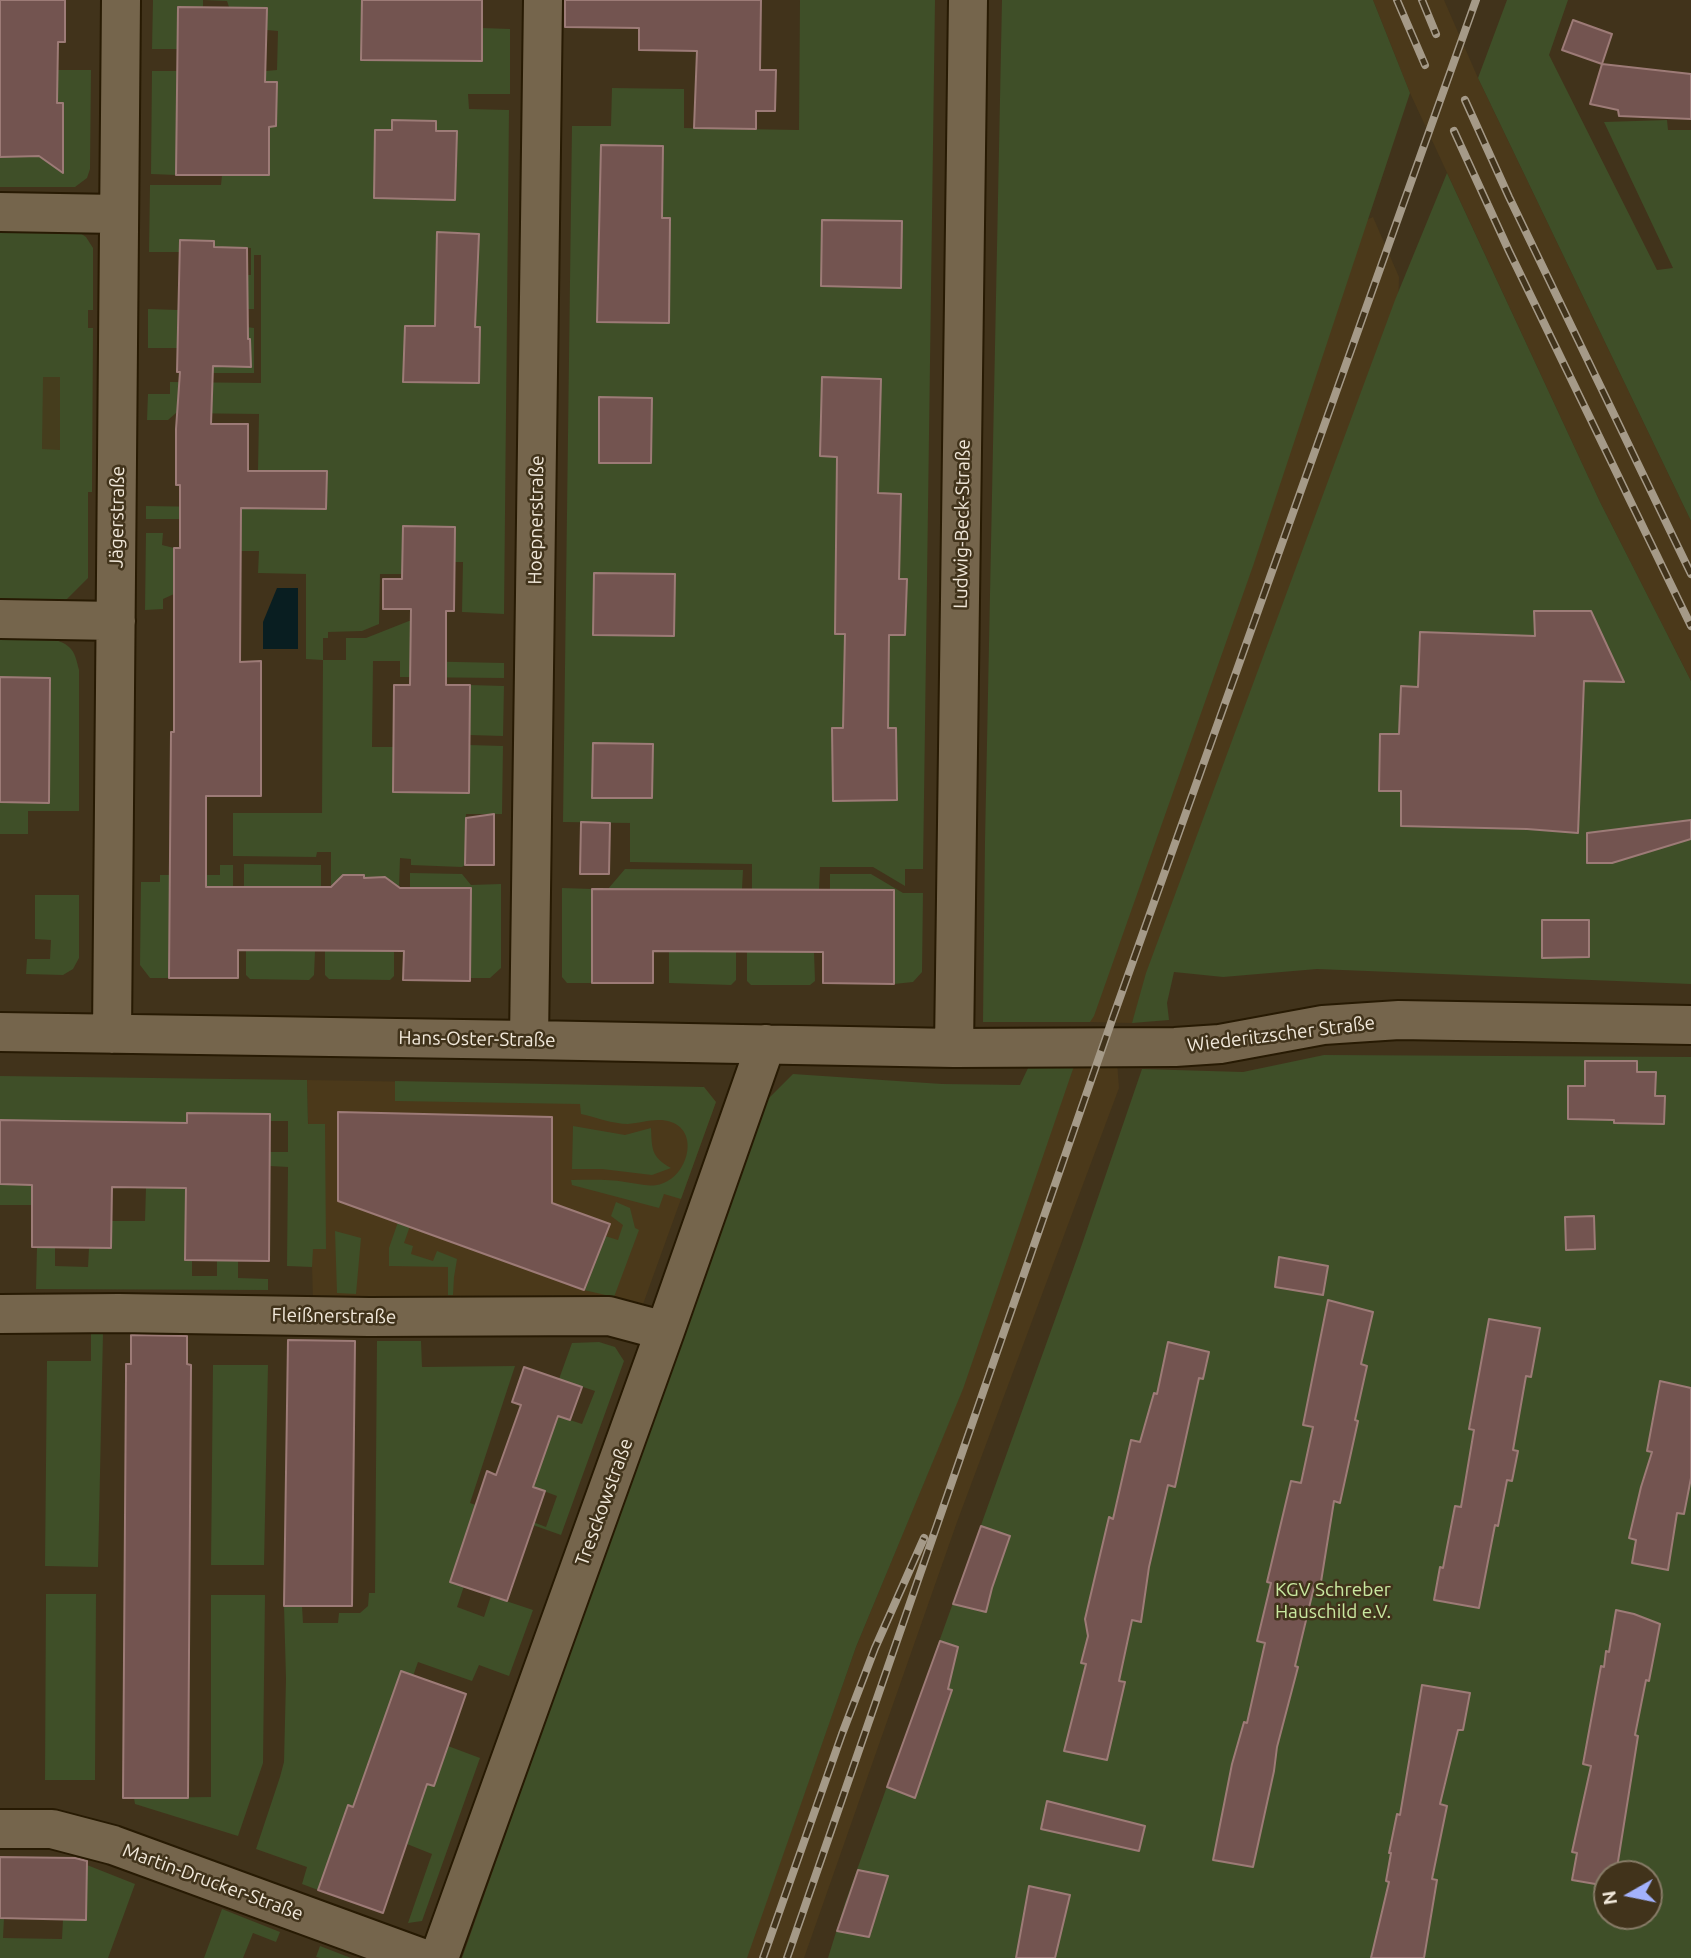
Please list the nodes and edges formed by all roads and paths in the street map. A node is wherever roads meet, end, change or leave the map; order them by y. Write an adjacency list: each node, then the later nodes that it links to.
1 (121, 0): 5 (street, Jägerstraße)
2 (543, 0): 11 (street, Hoepnerstraße)
3 (968, 0): 13 (street, Ludwig-Beck-Straße)
4 (0, 212): 5 (street)
5 (118, 214): 7 (street, Jägerstraße)
6 (0, 619): 7 (street)
7 (116, 621): 10 (street, Jägerstraße)
8 (1691, 1025): 13 (street, Wiederitzscher Straße)
9 (0, 1032): 10 (street, Hans-Oster-Straße)
10 (112, 1034): 11 (street, Hans-Oster-Straße)
11 (529, 1040): 12 (street, Hans-Oster-Straße)
12 (766, 1044): 13 (street, Hans-Oster-Straße); 15 (street, Tresckowstraße)
13 (954, 1048)
14 (0, 1314): 15 (street, Fleißnerstraße)
15 (666, 1331): 18 (street, Tresckowstraße)
16 (0, 1829): 17 (street, Martin-Drucker-Straße)
17 (422, 1958)
18 (439, 1958)

